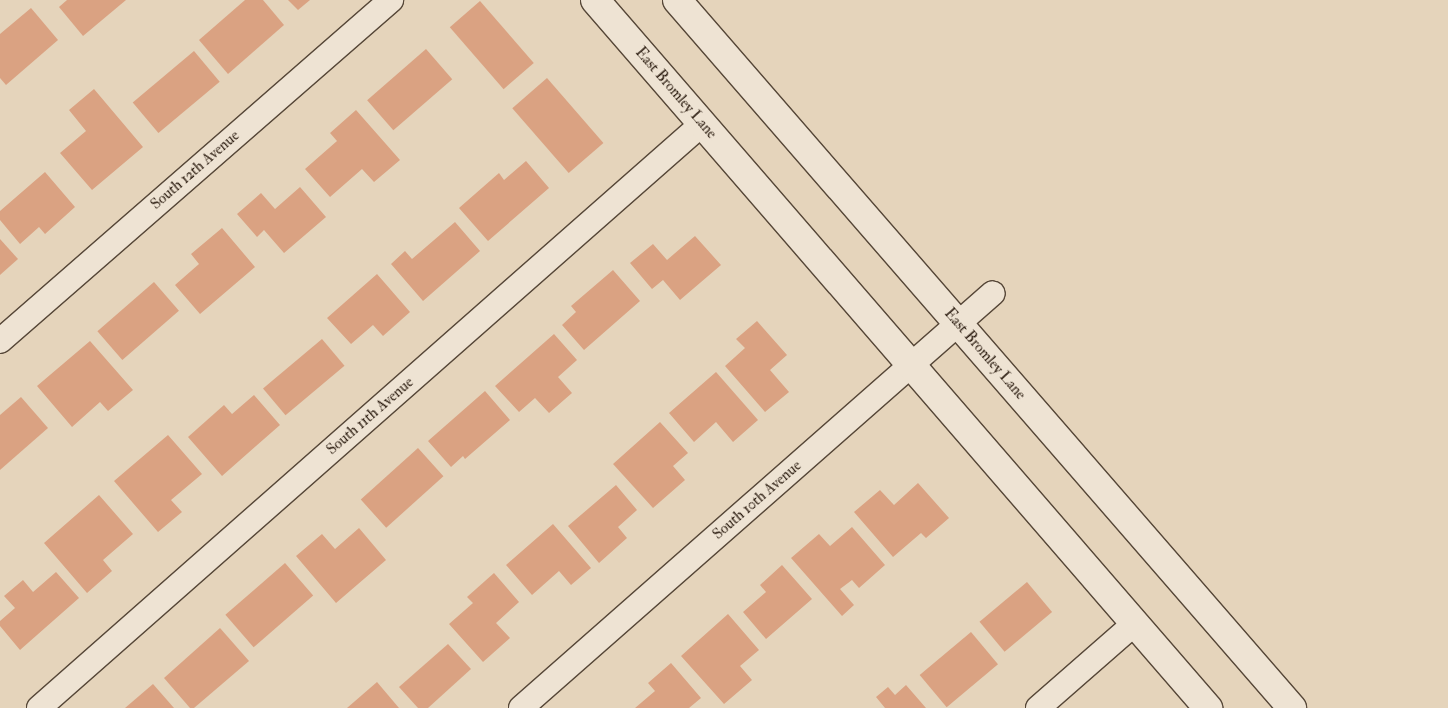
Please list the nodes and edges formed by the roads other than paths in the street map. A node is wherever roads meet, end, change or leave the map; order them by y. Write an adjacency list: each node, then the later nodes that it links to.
1 (391, 0): 9 (street, South 12th Avenue)
2 (595, 0): 5 (main road, East Bromley Lane)
3 (612, 0): 5 (main road)
4 (677, 0): 8 (main road, East Bromley Lane)
5 (630, 41): 6 (main road, East Bromley Lane)
6 (702, 124): 10 (main road, East Bromley Lane); 12 (street, South 11th Avenue)
7 (994, 293): 8 (street, South 10th Avenue)
8 (958, 324): 10 (street, South 10th Avenue); 16 (main road, East Bromley Lane)
9 (0, 341)
10 (911, 364): 11 (main road, East Bromley Lane); 13 (street, South 10th Avenue)
11 (1134, 624): 14 (street); 15 (main road, East Bromley Lane)
12 (38, 708)
13 (521, 708)
14 (1038, 708)
15 (1208, 708)
16 (1292, 708)

